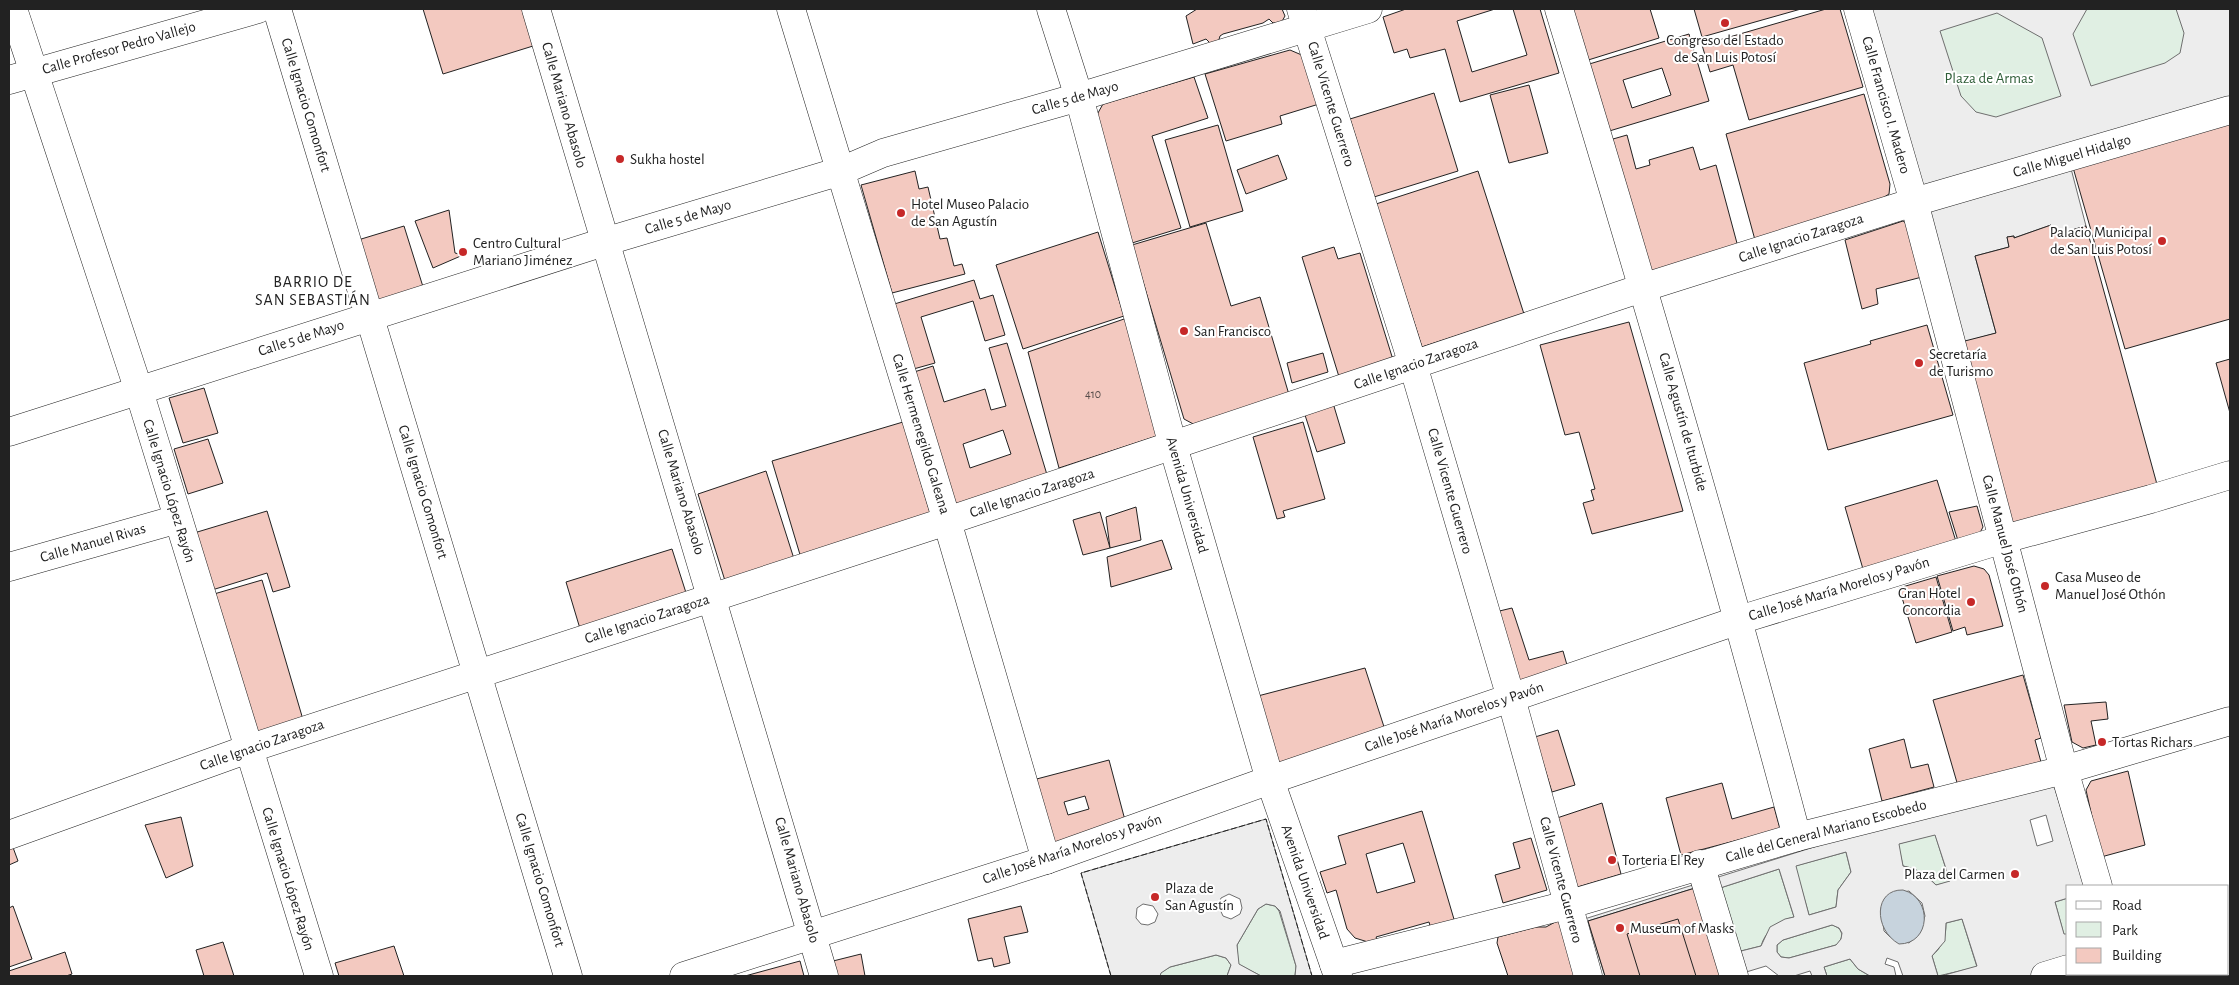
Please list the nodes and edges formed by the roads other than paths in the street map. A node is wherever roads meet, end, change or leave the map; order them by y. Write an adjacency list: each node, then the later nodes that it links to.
1 (13, 9): 11 (street, Calle Ignacio López Rayón)
2 (258, 9): 11 (street, Calle Profesor Pedro Vallejo)
3 (277, 9): 19 (street, Calle Ignacio Comonfort)
4 (536, 9): 17 (street, Calle Mariano Abasolo)
5 (791, 9): 15 (street, Calle Hermenegildo Galeana)
6 (1051, 9): 13 (street, Avenida Universidad)
7 (1368, 9): 10 (street, Calle 5 de Mayo)
8 (1559, 9): 18 (street, Calle Agustín de Iturbide)
9 (1858, 9): 16 (street, Calle Francisco I. Madero)
10 (1304, 18): 13 (street, Calle 5 de Mayo); 20 (street, Calle Vicente Guerrero)
11 (36, 72): 12 (street, Calle Profesor Pedro Vallejo); 21 (street, Calle Ignacio López Rayón)
12 (9, 80)
13 (1079, 97): 15 (street, Calle 5 de Mayo); 23 (street, Avenida Universidad)
14 (2230, 110): 16 (street, Calle Miguel Hidalgo)
15 (841, 170): 17 (street, Calle 5 de Mayo); 26 (street, Calle Hermenegildo Galeana)
16 (1914, 202): 18 (street, Calle Ignacio Zaragoza); 27 (street, Calle Manuel José Othón)
17 (604, 242): 19 (street, Calle 5 de Mayo); 29 (street, Calle Mariano Abasolo)
18 (1644, 287): 20 (street, Calle Ignacio Zaragoza); 30 (street, Calle Agustín de Iturbide)
19 (369, 316): 21 (street, Calle 5 de Mayo); 31 (street, Calle Ignacio Comonfort)
20 (1413, 365): 23 (street, Calle Ignacio Zaragoza); 32 (street, Calle Vicente Guerrero)
21 (138, 391): 22 (street, Calle 5 de Mayo); 25 (street, Calle Ignacio López Rayón)
22 (9, 432)
23 (1173, 446): 26 (street, Calle Ignacio Zaragoza); 36 (street, Avenida Universidad)
24 (2230, 475): 27 (street, Calle José María Morelos y Pavón)
25 (178, 519): 28 (street, Calle Manuel Rivas); 34 (street, Calle Ignacio López Rayón)
26 (947, 521): 29 (street, Calle Ignacio Zaragoza); 39 (street, Calle Hermenegildo Galeana)
27 (2004, 539): 30 (street, Calle José María Morelos y Pavón); 35 (street, Calle Manuel José Othón)
28 (9, 567)
29 (713, 597): 31 (street, Calle Ignacio Zaragoza); 43 (street, Calle Mariano Abasolo)
30 (1739, 620): 32 (street, Calle José María Morelos y Pavón); 38 (street, Calle Agustín de Iturbide)
31 (478, 674): 34 (street, Calle Ignacio Zaragoza); 47 (street, Calle Ignacio Comonfort)
32 (1511, 698): 36 (street, Calle José María Morelos y Pavón); 42 (street, Calle Vicente Guerrero)
33 (2230, 721): 35 (street, Calle del General Mariano Escobedo)
34 (248, 749): 37 (street, Calle Ignacio Zaragoza); 46 (street, Calle Ignacio López Rayón)
35 (2064, 770): 38 (street, Calle del General Mariano Escobedo); 41 (street, Calle Manuel José Othón)
36 (1270, 780): 39 (street, Calle José María Morelos y Pavón); 44 (street, Avenida Universidad)
37 (9, 835)
38 (1797, 837): 40 (street, Calle del General Mariano Escobedo)
39 (1046, 860): 43 (street, Calle José María Morelos y Pavón)
40 (1700, 864): 42 (street, Calle del General Mariano Escobedo); 51 (street)
41 (2098, 885)
42 (1567, 905): 44 (street, Calle del General Mariano Escobedo); 50 (street, Calle Vicente Guerrero)
43 (812, 933): 48 (street, Calle José María Morelos y Pavón); 49 (street, Calle Mariano Abasolo)
44 (1336, 970)
45 (2066, 970): 52 (street)
46 (319, 976)
47 (568, 976)
48 (684, 976)
49 (824, 976)
50 (1588, 976)
51 (1734, 976)
52 (2045, 976)

